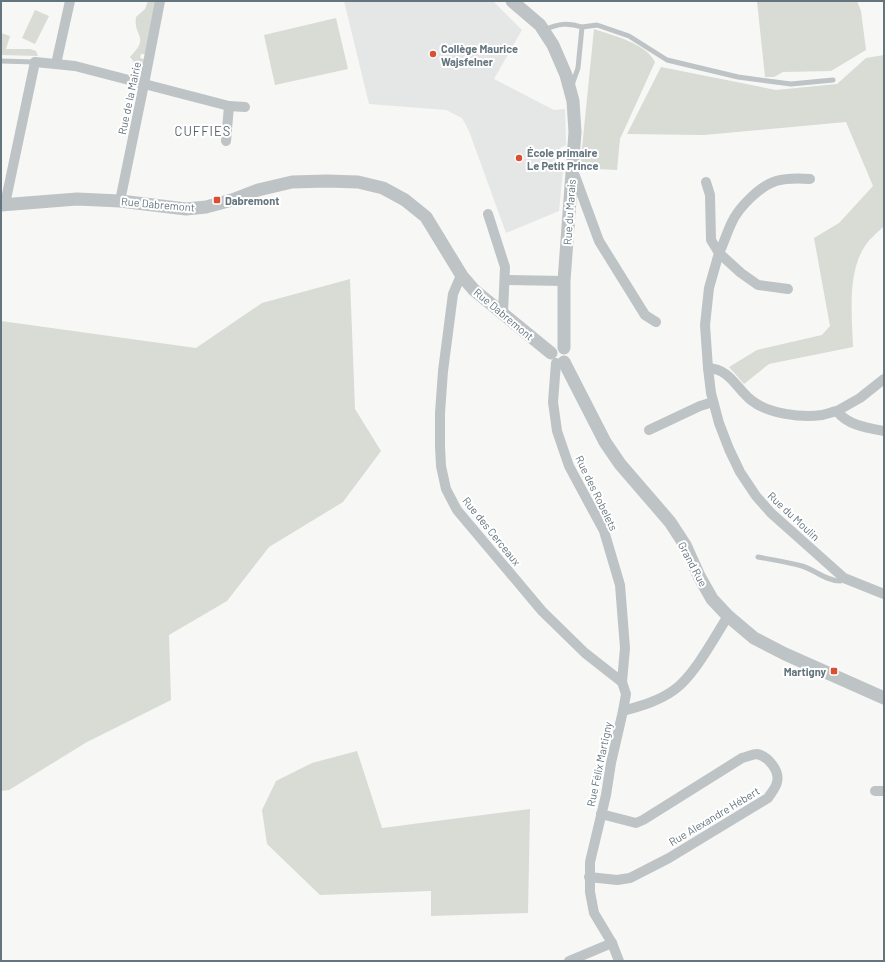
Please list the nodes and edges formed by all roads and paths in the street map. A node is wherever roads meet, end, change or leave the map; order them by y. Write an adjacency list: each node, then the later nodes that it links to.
1 (70, 1): 8 (street)
2 (160, 1): 10 (street, Rue de la Mairie)
3 (512, 1): 5 (street, Rue du Marais)
4 (582, 27): 5 (lane); 9 (lane); 11 (lane)
5 (543, 30): 11 (street, Rue du Marais)
6 (1, 61): 7 (lane)
7 (35, 62): 8 (street); 19 (street)
8 (56, 64): 10 (street)
9 (833, 80)
10 (144, 84): 12 (street); 18 (street, Rue de la Mairie)
11 (570, 90): 15 (street, Rue du Marais)
12 (229, 106): 13 (street); 14 (street)
13 (245, 107)
14 (226, 141)
15 (572, 173): 24 (street, Rue du Marais); 27 (street)
16 (810, 179): 21 (street, Rue du Moulin)
17 (706, 182): 21 (street)
18 (120, 201): 19 (street, Rue Dabremont); 22 (street, Rue Dabremont)
19 (3, 205)
20 (488, 214): 23 (street)
21 (719, 253): 25 (street); 29 (street, Rue du Moulin)
22 (462, 276): 26 (street, Rue Dabremont); 39 (street, Rue des Cerceaux)
23 (505, 280): 24 (street); 26 (street)
24 (564, 282): 28 (street, Rue du Marais)
25 (788, 289)
26 (503, 313): 28 (street, Rue Dabremont)
27 (656, 322)
28 (557, 359): 38 (street, Grand Rue); 39 (street, Rue des Robelets)
29 (708, 368): 31 (street, Rue du Moulin); 32 (street)
30 (884, 379): 32 (street)
31 (713, 402): 33 (street); 36 (street, Rue du Moulin)
32 (837, 410): 34 (street)
33 (649, 430)
34 (884, 431)
35 (758, 557): 36 (lane)
36 (844, 578): 37 (street, Rue du Moulin)
37 (884, 594)
38 (728, 616): 40 (street, Grand Rue); 41 (street, Rue Félix Martigny)
39 (622, 682): 41 (street)
40 (884, 698)
41 (623, 711): 42 (street, Rue Félix Martigny)
42 (600, 814): 43 (street, Rue Félix Martigny); 43 (street, Rue Alexandre Hébert)
43 (589, 877): 44 (street, Rue Félix Martigny)
44 (612, 943): 45 (street); 46 (street, Rue Félix Martigny)
45 (569, 961)
46 (619, 961)

